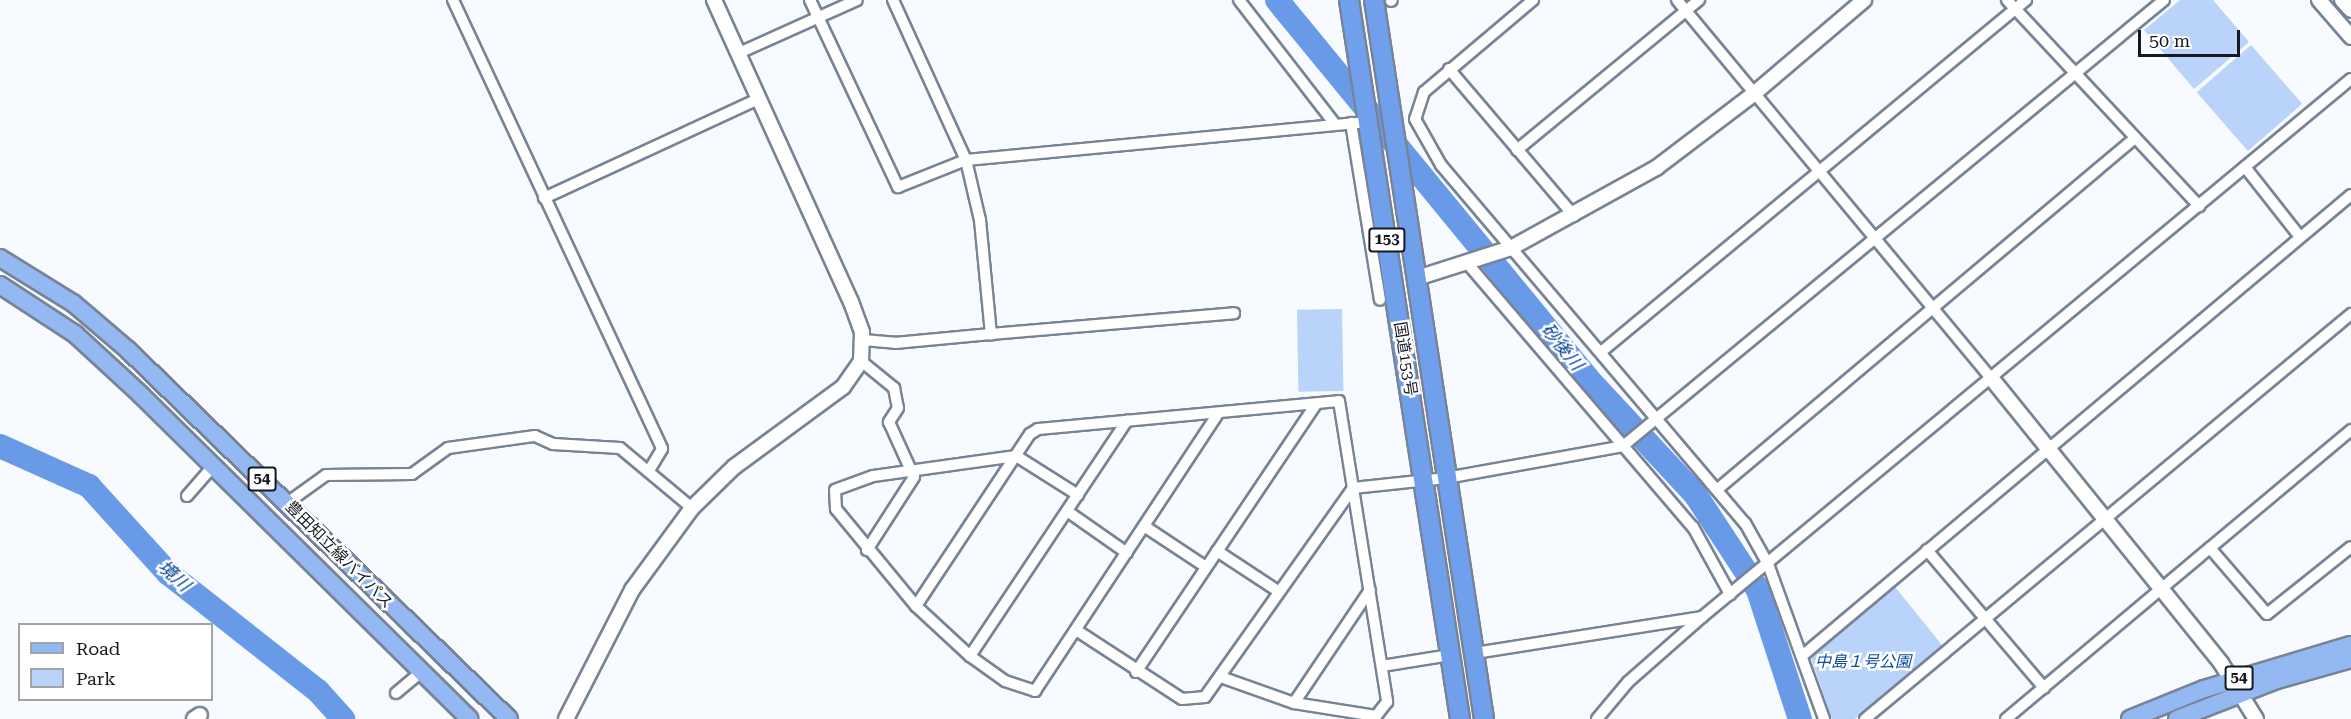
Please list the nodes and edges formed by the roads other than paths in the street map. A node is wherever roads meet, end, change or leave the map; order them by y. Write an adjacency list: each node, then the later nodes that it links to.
1 (453, 0): 40 (street)
2 (714, 0): 23 (street)
3 (810, 0): 21 (street)
4 (856, 0): 21 (street)
5 (893, 0): 36 (street)
6 (1239, 0): 33 (street)
7 (1348, 0): 32 (highway, 国道153号 / 153)
8 (1386, 0): 30 (highway, 国道153号 / 153)
9 (1533, 0): 24 (street)
10 (1677, 0): 20 (street)
11 (1699, 0): 20 (street)
12 (1864, 0): 27 (street)
13 (2007, 0): 18 (street)
14 (2026, 0): 18 (street)
15 (2164, 0): 25 (street)
16 (2319, 0): 22 (street)
17 (2342, 0): 19 (street)
18 (2016, 9): 25 (street); 38 (street)
19 (2351, 10)
20 (1686, 11): 27 (street); 35 (street)
21 (818, 18): 23 (street); 36 (street)
22 (2351, 37)
23 (739, 53): 28 (street)
24 (1449, 69): 29 (street); 35 (street)
25 (2073, 76): 34 (street); 44 (street)
26 (2351, 79): 37 (street)
27 (1756, 92): 38 (street); 42 (street)
28 (758, 99): 40 (street); 55 (street)
29 (1415, 119): 30 (street); 45 (street)
30 (1394, 122): 48 (highway, 国道153号 / 153)
31 (1351, 123): 32 (street); 33 (street); 50 (street)
32 (1370, 123): 71 (highway, 国道153号 / 153)
33 (1335, 124): 36 (street)
34 (2135, 138): 41 (street); 51 (street)
35 (1517, 150): 42 (street)
36 (966, 160): 54 (street)
37 (2245, 167): 41 (street); 43 (street)
38 (1819, 171): 44 (street); 56 (street)
39 (2351, 195): 43 (street)
40 (544, 198): 69 (street)
41 (2199, 206): 58 (street)
42 (1574, 216): 45 (street)
43 (2300, 237): 65 (street)
44 (1877, 240): 51 (street); 61 (street)
45 (1511, 248): 47 (street); 56 (street)
46 (0, 258): 76 (main road, 豊田知立線バイパス / 54)
47 (1468, 264): 48 (street); 64 (street)
48 (1417, 278): 70 (highway, 国道153号 / 153)
49 (0, 285): 67 (main road, 豊田知立線バイパス / 54)
50 (1380, 300)
51 (1936, 309): 58 (street); 72 (street)
52 (1234, 313): 54 (street)
53 (2350, 318): 79 (street)
54 (992, 334): 55 (street)
55 (863, 340): 57 (street)
56 (1601, 352): 61 (street)
57 (861, 361): 68 (street); 77 (street)
58 (1992, 379): 65 (street); 87 (street)
59 (1316, 404): 60 (street); 73 (street); 85 (street)
60 (1217, 415): 62 (street); 80 (street)
61 (1661, 419): 64 (street); 72 (street)
62 (1127, 421): 66 (street); 75 (street)
63 (2351, 430): 82 (street)
64 (1623, 446): 70 (street); 92 (street)
65 (2049, 450): 79 (street); 84 (street)
66 (1016, 456): 68 (street); 75 (street); 93 (street)
67 (214, 465): 74 (street); 104 (main road, 豊田知立線バイパス / 54)
68 (912, 470): 83 (street); 83 (street)
69 (649, 471): 76 (street); 77 (street)
70 (1446, 478): 71 (street); 98 (highway, 国道153号 / 153)
71 (1425, 481): 73 (street); 99 (highway, 国道153号 / 153)
72 (1719, 488): 87 (street)
73 (1353, 489): 89 (street); 91 (street)
74 (187, 495)
75 (1078, 495): 78 (street)
76 (287, 503): 112 (main road, 豊田知立線バイパス / 54)
77 (692, 508): 113 (street)
78 (1067, 511): 86 (street); 100 (street)
79 (2104, 519): 90 (street); 95 (street)
80 (1144, 526): 86 (street); 88 (street)
81 (2351, 547): 82 (street)
82 (2210, 548): 90 (street)
83 (867, 550): 93 (street)
84 (1927, 550): 95 (street); 101 (street)
85 (1217, 551): 88 (street); 91 (street)
86 (1126, 553): 96 (street)
87 (1768, 564): 92 (street); 101 (street)
88 (1206, 567): 105 (street)
89 (1370, 590): 103 (street); 110 (street)
90 (2161, 590): 107 (street); 108 (street)
91 (1278, 591): 106 (street)
92 (1732, 593): 94 (street)
93 (916, 606): 100 (street)
94 (1702, 616): 98 (street); 116 (street)
95 (1986, 618): 108 (street); 118 (street)
96 (1076, 630): 100 (street); 105 (street)
97 (2351, 645): 107 (main road, 54)
98 (1475, 653): 115 (highway, 国道153号 / 153)
99 (1450, 654): 103 (street); 114 (highway, 国道153号 / 153)
100 (970, 656)
101 (1802, 656): 117 (street)
102 (2351, 659): 107 (main road, 54)
103 (1382, 666): 110 (street)
104 (421, 672): 109 (street); 111 (main road, 豊田知立線バイパス / 54)
105 (1136, 672): 106 (street)
106 (1221, 677): 110 (street)
107 (2238, 686): 120 (main road, 54); 121 (main road, 54); 122 (street)
108 (2044, 687): 119 (street)
109 (396, 693)
110 (1294, 703)
111 (469, 719)
112 (509, 719)
113 (566, 719)
114 (1460, 719)
115 (1484, 719)
116 (1597, 719)
117 (1824, 719)
118 (1865, 719)
119 (2006, 719)
120 (2130, 719)
121 (2177, 719)
122 (2256, 719)

